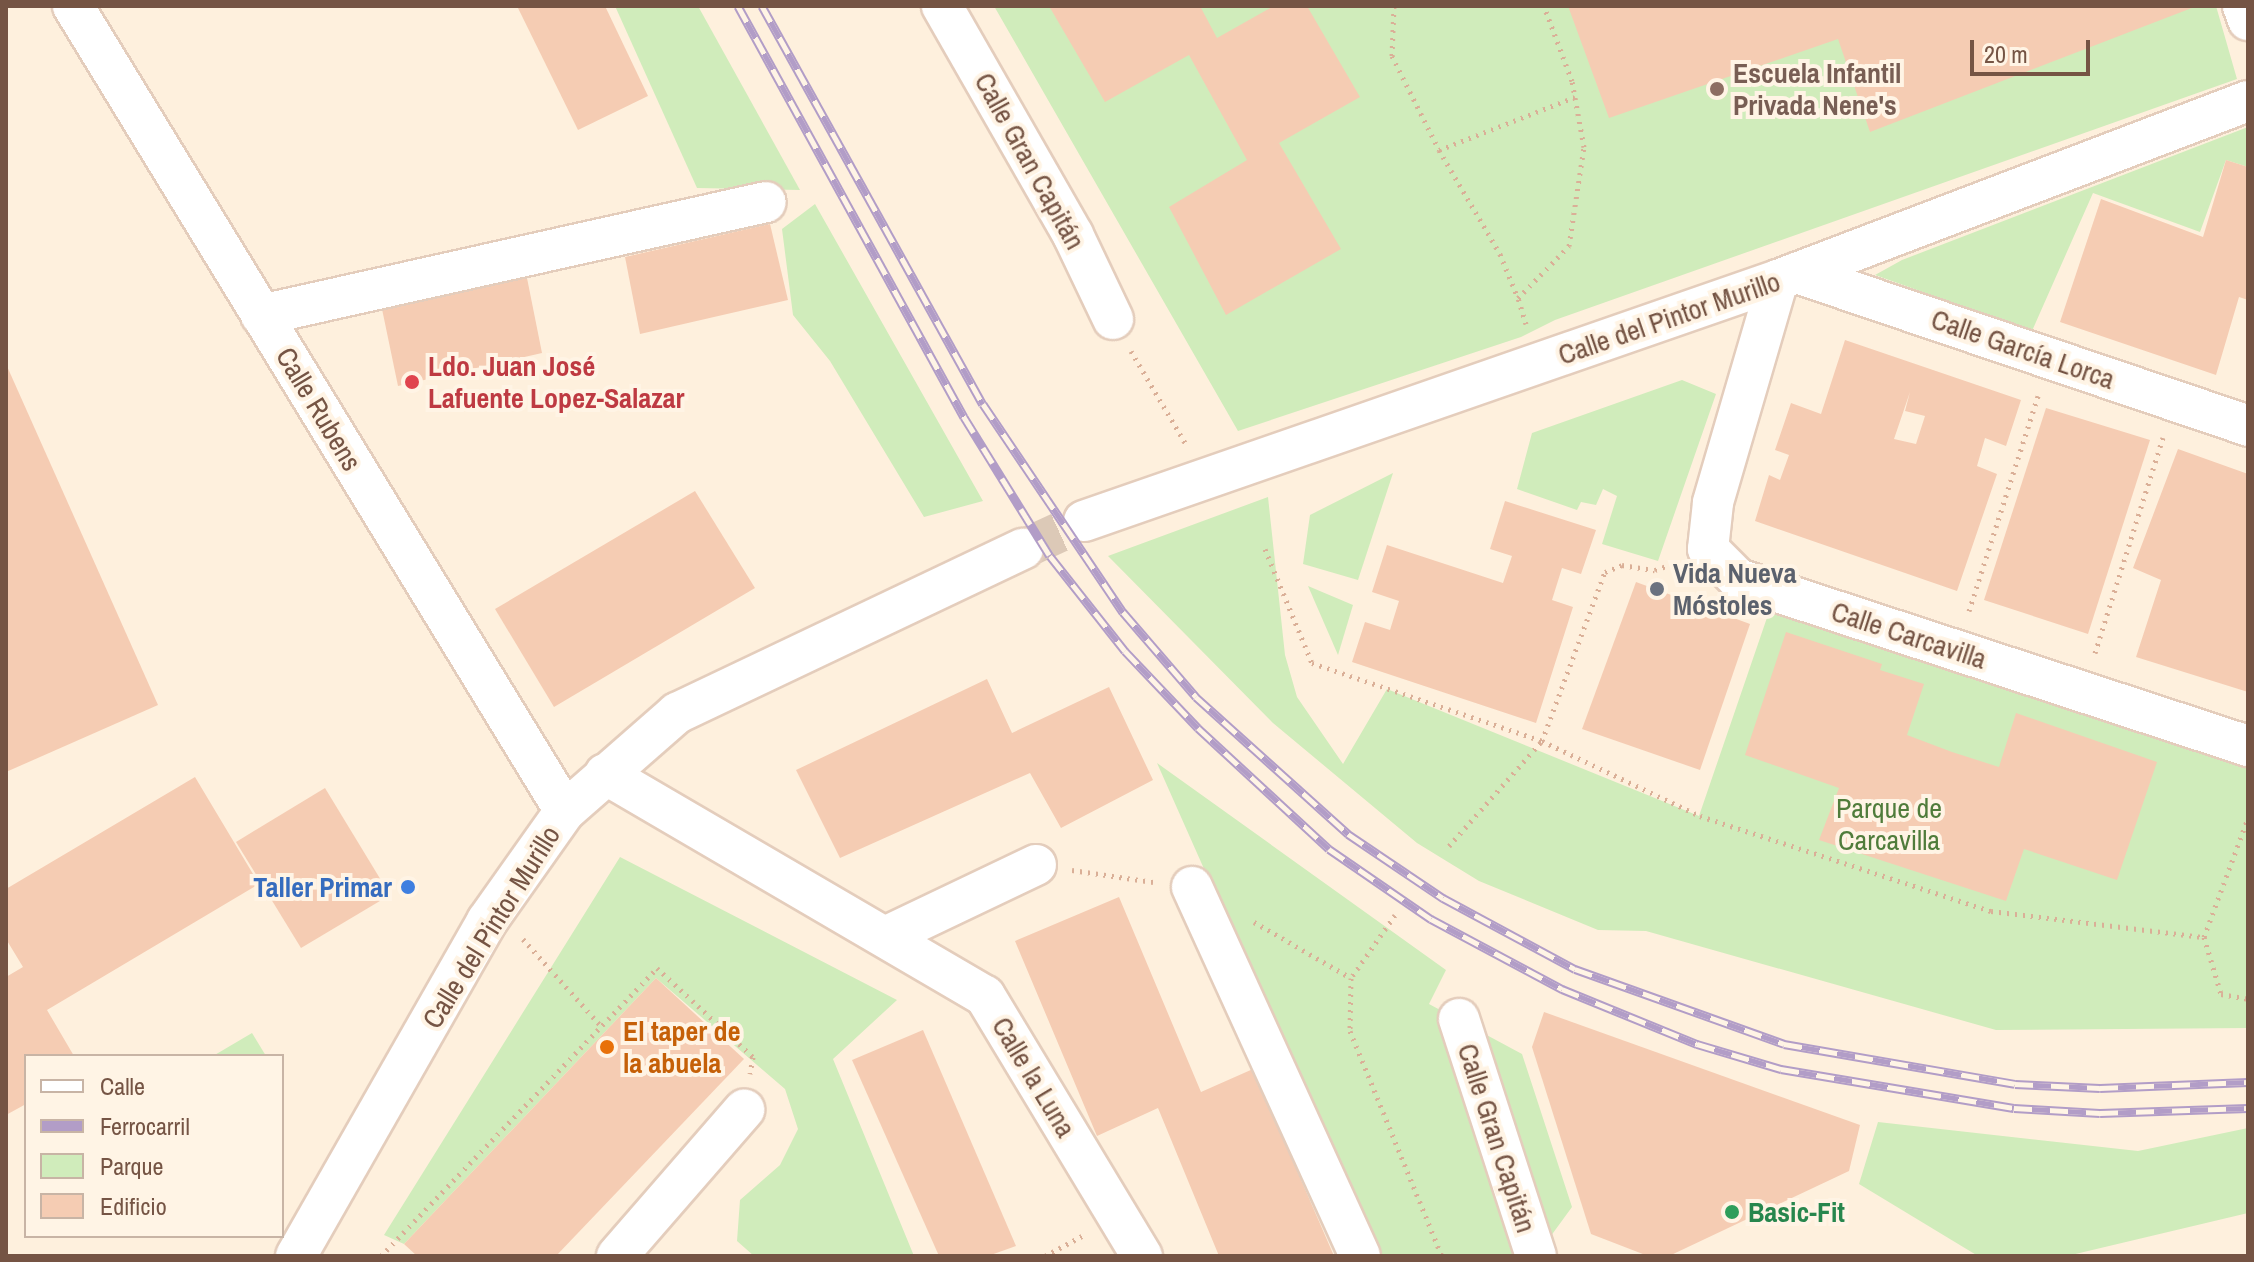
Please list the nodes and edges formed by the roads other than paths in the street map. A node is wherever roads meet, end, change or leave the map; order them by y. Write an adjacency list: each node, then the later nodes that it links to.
1 (73, 6): 8 (street, Calle Rubens)
2 (942, 6): 9 (street, Calle Gran Capitán)
3 (2243, 6): 4 (street)
4 (2248, 20)
5 (2248, 101): 7 (street, Calle del Pintor Murillo)
6 (766, 202): 8 (street)
7 (1788, 276): 10 (street, Calle García Lorca); 11 (street, Calle del Pintor Murillo); 13 (street, Calle Carcavilla)
8 (261, 315): 15 (street, Calle Rubens)
9 (1113, 319)
10 (2248, 426)
11 (1084, 521)
12 (1023, 549): 14 (street, Calle del Pintor Murillo)
13 (2248, 746)
14 (605, 774): 15 (street, Calle del Pintor Murillo); 18 (street, Calle la Luna)
15 (565, 811): 21 (street, Calle del Pintor Murillo)
16 (1036, 865): 18 (street)
17 (1192, 887): 24 (street)
18 (887, 936): 23 (street, Calle la Luna)
19 (1459, 1019): 25 (street, Calle Gran Capitán)
20 (744, 1110): 22 (street)
21 (313, 1248)
22 (625, 1253)
23 (1142, 1256)
24 (1360, 1256)
25 (1536, 1256)

